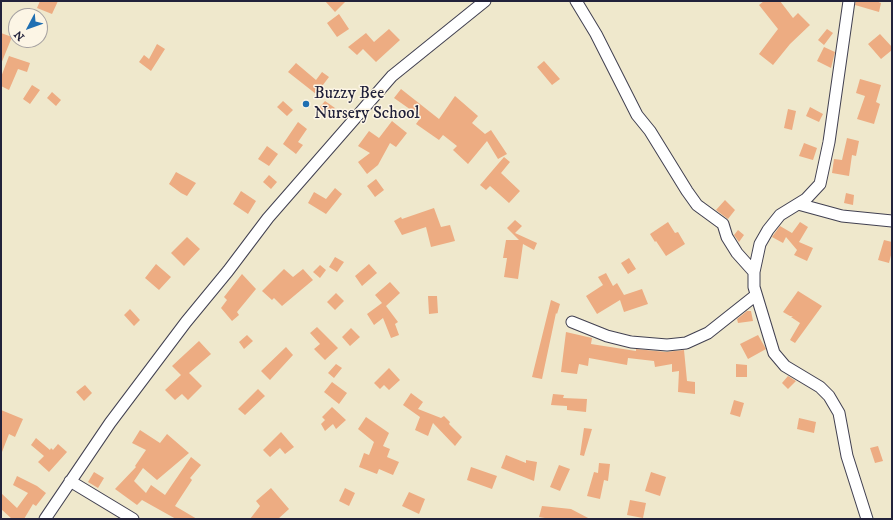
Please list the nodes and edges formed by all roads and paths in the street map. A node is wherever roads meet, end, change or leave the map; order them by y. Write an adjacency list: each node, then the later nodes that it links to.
1 (485, 1): 9 (street)
2 (576, 1): 6 (street)
3 (849, 1): 4 (street)
4 (798, 204): 5 (street); 6 (street)
5 (892, 221)
6 (754, 272): 7 (street)
7 (756, 295): 8 (street); 12 (street)
8 (572, 322)
9 (70, 481): 10 (street); 11 (street)
10 (45, 519)
11 (133, 519)
12 (868, 519)

